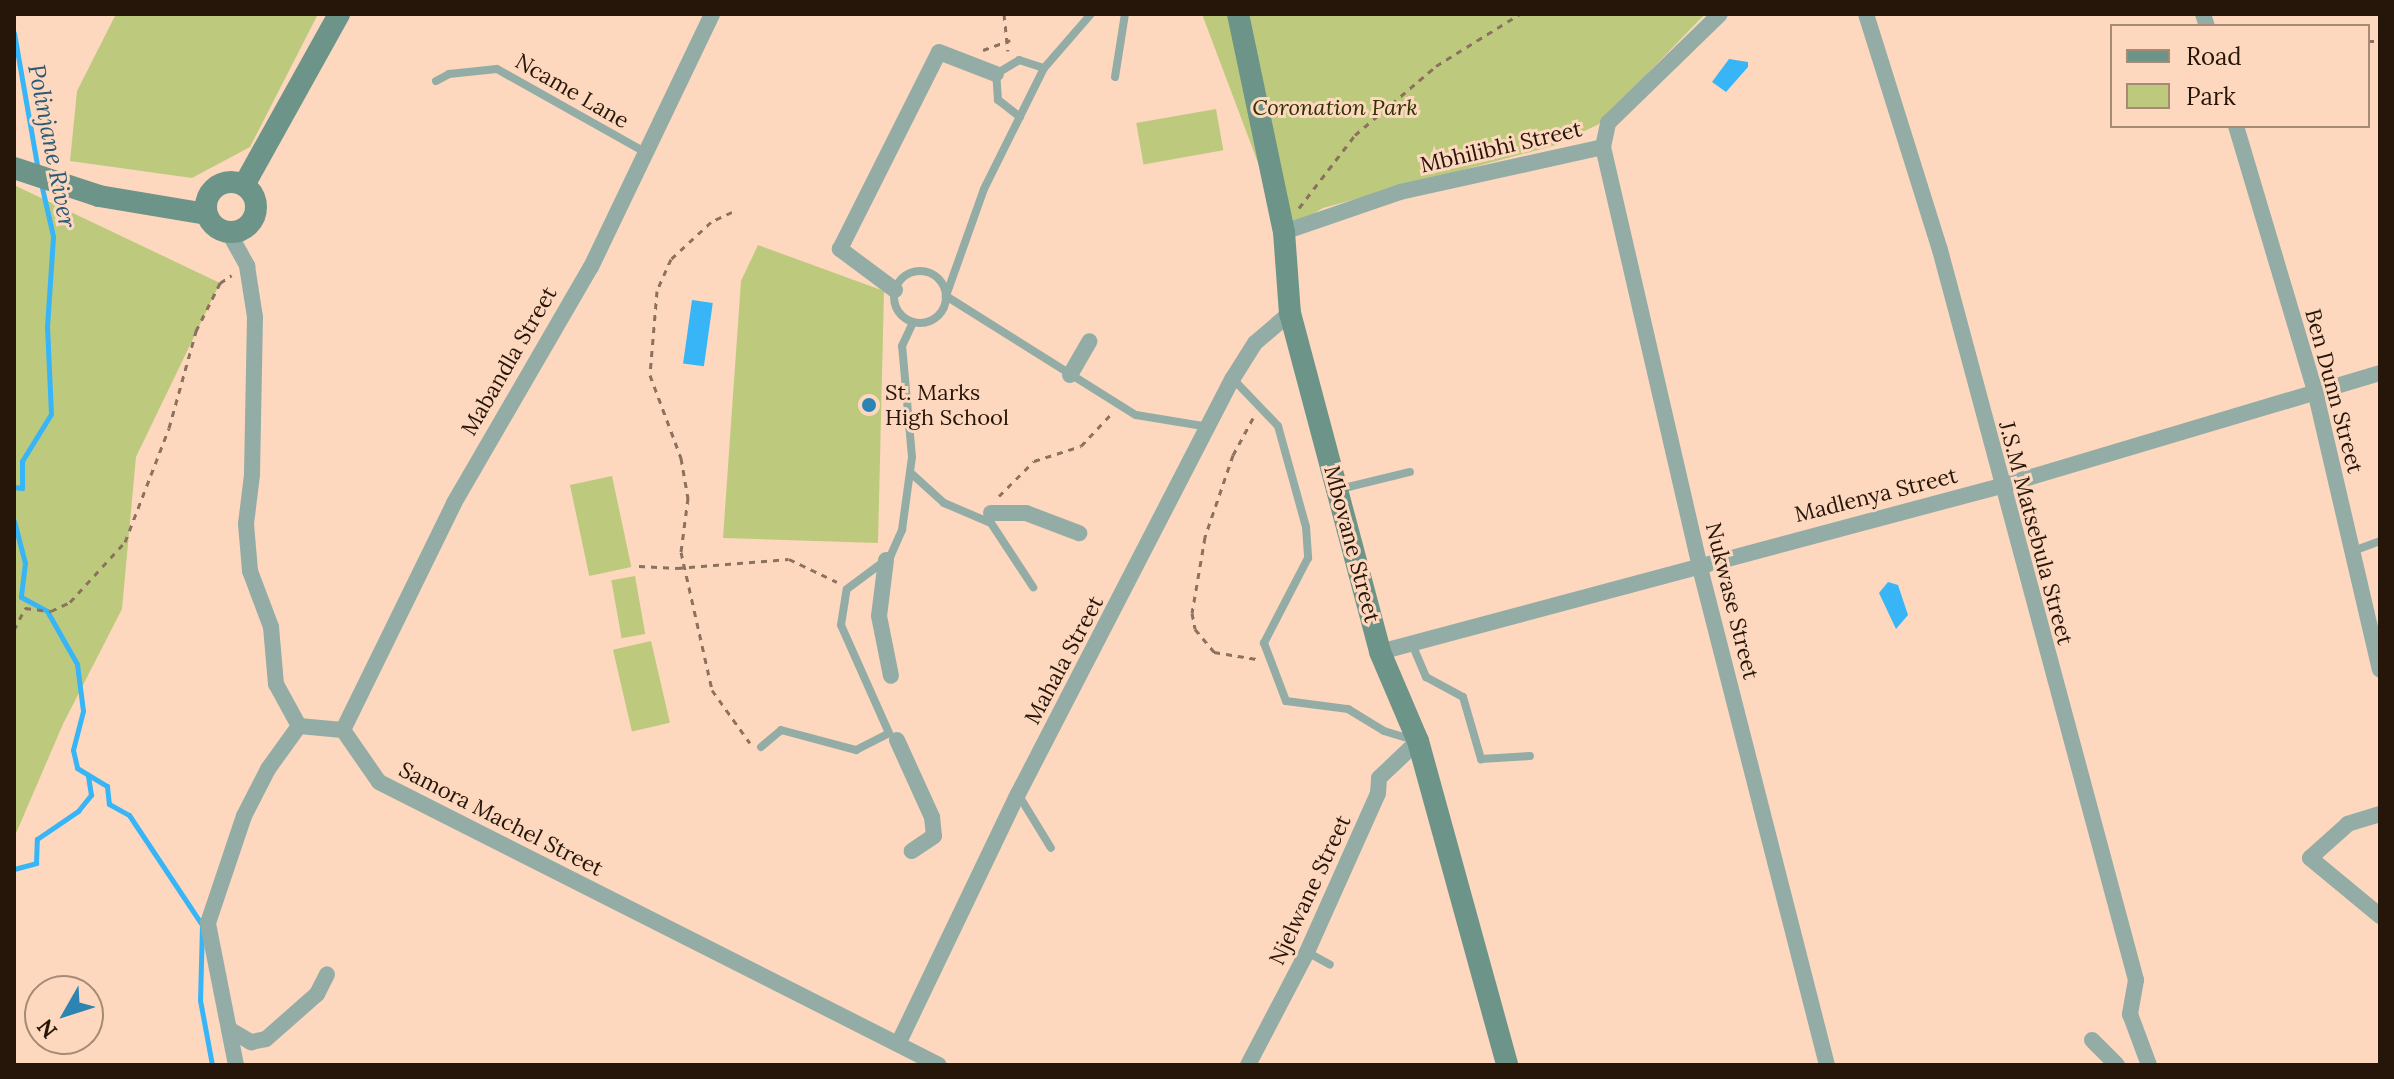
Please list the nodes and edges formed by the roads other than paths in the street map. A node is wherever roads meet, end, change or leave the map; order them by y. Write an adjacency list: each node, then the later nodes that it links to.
1 (339, 14): 17 (street)
2 (712, 14): 15 (street, Mabandla Street)
3 (1091, 14): 9 (lane)
4 (1125, 14): 10 (lane)
5 (1238, 14): 19 (street, Mbovane Street)
6 (1720, 14): 14 (street, Mbhilibhi Street)
7 (1866, 14): 33 (street, J.S.M Matsebula Street)
8 (1001, 68): 9 (lane); 12 (lane); 21 (street)
9 (1044, 68): 12 (lane)
10 (1115, 77)
11 (436, 81): 15 (lane, Ncame Lane)
12 (1020, 117): 22 (lane)
13 (2237, 128): 29 (street, Ben Dunn Street)
14 (1603, 147): 19 (street, Mbhilibhi Street); 40 (street, Nukwase Street)
15 (643, 151): 47 (street, Mabandla Street)
16 (27, 173): 18 (street)
17 (244, 185): 18 (street); 20 (street)
18 (206, 214): 20 (street)
19 (1284, 232): 23 (street, Mbovane Street)
20 (229, 233): 46 (street)
21 (895, 290): 22 (lane); 24 (lane)
22 (946, 296): 24 (lane); 27 (lane)
23 (1290, 313): 28 (street, Mahala Street); 34 (street, Mbovane Street)
24 (913, 322): 32 (lane)
25 (1090, 341): 27 (street)
26 (2380, 373): 29 (street, Madlenya Street)
27 (1070, 375): 30 (lane)
28 (1233, 378): 30 (street, Mahala Street); 49 (lane)
29 (2315, 391): 33 (street, Madlenya Street); 38 (street, Ben Dunn Street)
30 (1211, 427): 52 (street, Mahala Street)
31 (1410, 472): 34 (lane)
32 (911, 474): 39 (lane); 41 (lane)
33 (2001, 486): 40 (street, Madlenya Street); 69 (street, J.S.M Matsebula Street)
34 (1337, 490): 43 (street, Mbovane Street)
35 (991, 513): 36 (street)
36 (1079, 533)
37 (2380, 541): 38 (lane)
38 (2352, 551): 44 (street, Ben Dunn Street)
39 (886, 560): 45 (street); 50 (lane)
40 (1699, 564): 42 (street, Madlenya Street); 67 (street, Nukwase Street)
41 (1033, 587)
42 (1412, 644): 43 (street, Madlenya Street); 51 (lane)
43 (1380, 652): 49 (street, Mbovane Street)
44 (2380, 670)
45 (891, 676)
46 (299, 726): 47 (street); 60 (street)
47 (343, 730): 62 (street, Samora Machel Street)
48 (897, 740): 55 (street)
49 (1418, 741): 57 (street, Njelwane Street); 66 (street, Mbovane Street)
50 (758, 748)
51 (1530, 756)
52 (1018, 794): 54 (lane); 62 (street, Mahala Street)
53 (2380, 814): 56 (street)
54 (1051, 848)
55 (912, 851)
56 (2380, 916)
57 (1307, 952): 58 (lane); 65 (street, Njelwane Street)
58 (1330, 965)
59 (327, 974): 60 (street)
60 (229, 1029): 63 (street)
61 (2092, 1040): 68 (street)
62 (899, 1042): 64 (street, Samora Machel Street)
63 (236, 1065)
64 (939, 1065)
65 (1248, 1065)
66 (1507, 1065)
67 (1827, 1065)
68 (2117, 1065)
69 (2149, 1065)

